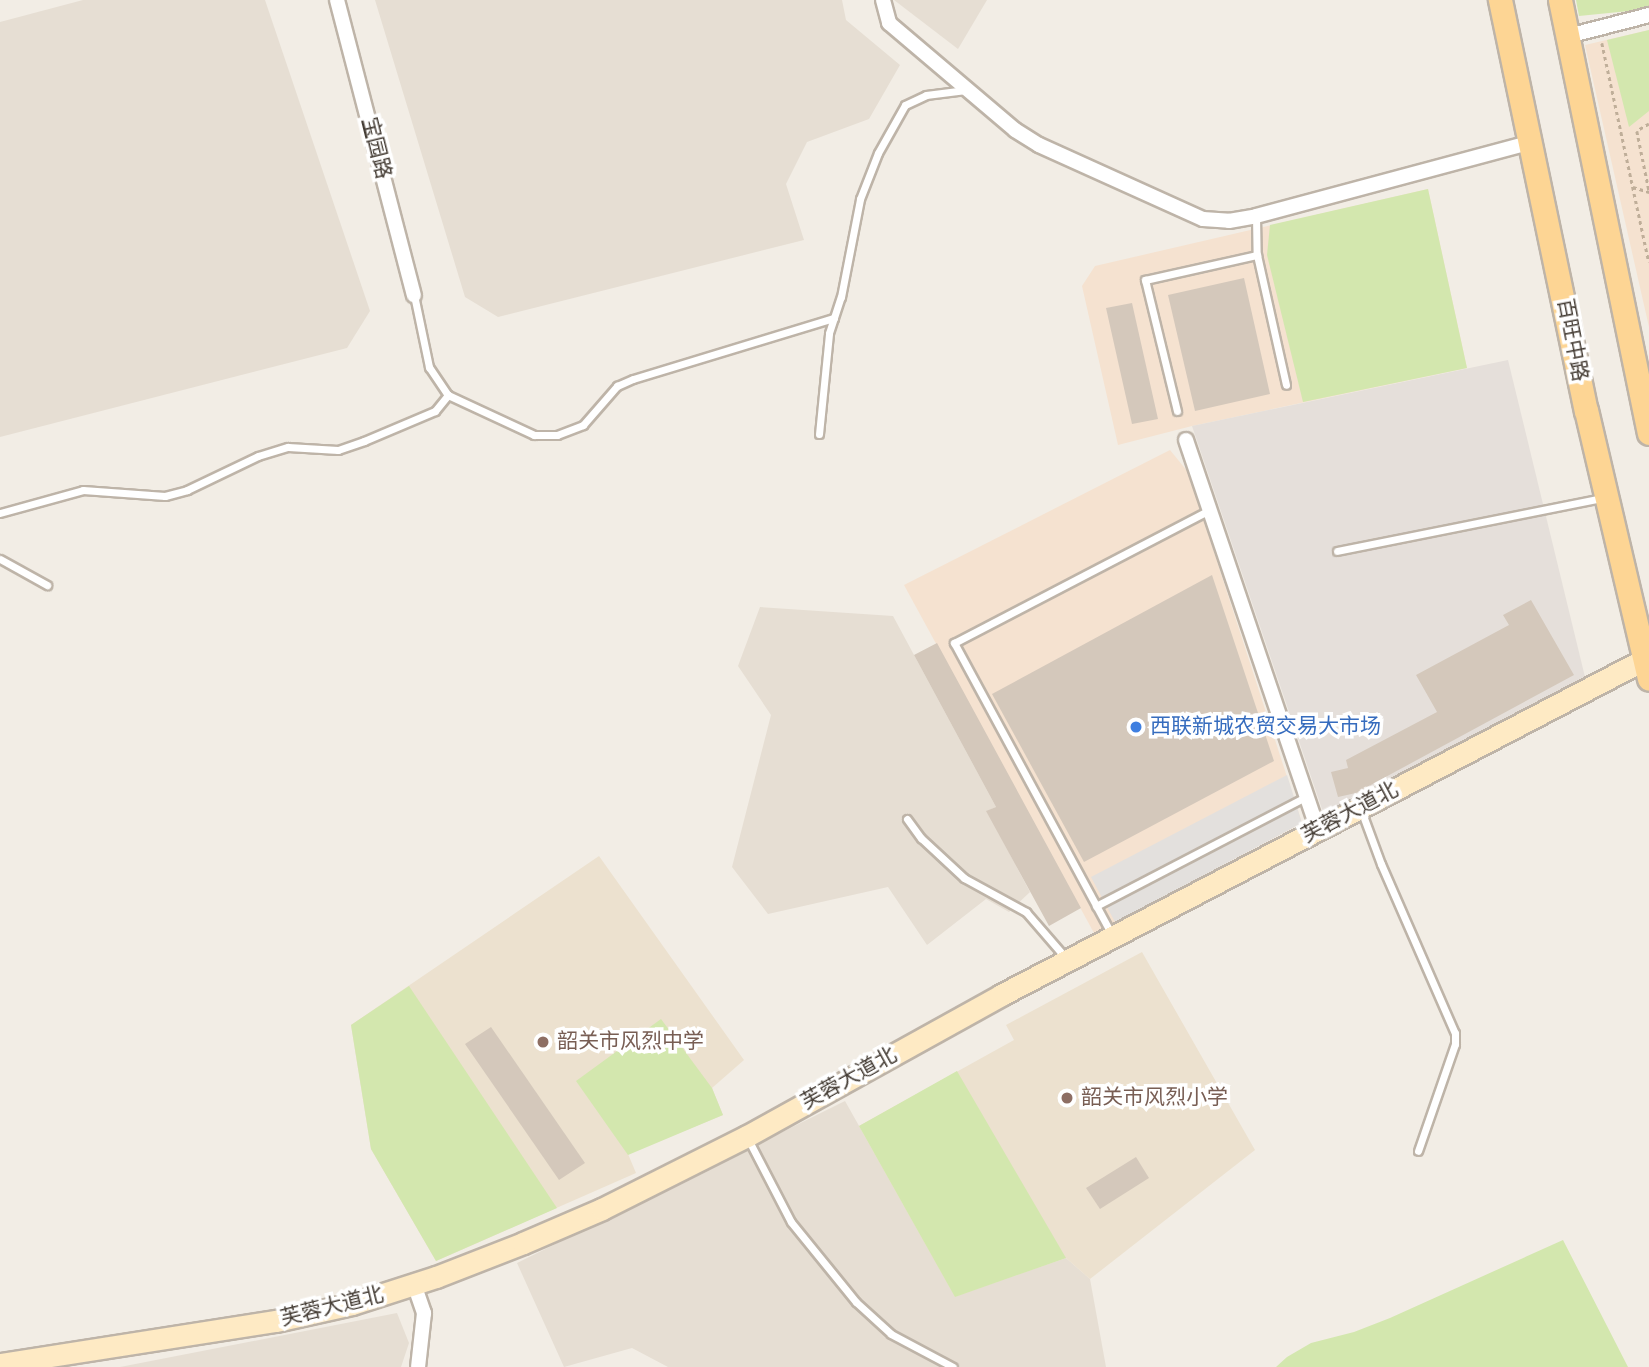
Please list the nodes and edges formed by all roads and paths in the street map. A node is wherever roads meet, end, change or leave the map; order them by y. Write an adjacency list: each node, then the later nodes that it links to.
1 (337, 0): 16 (street, 宝园路)
2 (883, 0): 8 (street)
3 (1500, 0): 10 (main road, 百旺中路)
4 (1560, 0): 7 (main road)
5 (1649, 15): 6 (street)
6 (1599, 28): 7 (street); 11 (path)
7 (1568, 37): 21 (main road)
8 (966, 90): 13 (street); 17 (lane)
9 (1649, 124): 12 (path)
10 (1532, 142): 13 (street); 24 (main road, 百旺中路)
11 (1633, 187): 12 (path); 15 (path)
12 (1649, 191)
13 (1256, 216): 14 (lane)
14 (1257, 256): 18 (lane); 20 (lane)
15 (1649, 262)
16 (414, 295): 19 (lane)
17 (834, 318): 19 (lane); 22 (lane)
18 (1286, 385)
19 (448, 395): 26 (lane)
20 (1177, 411)
21 (1649, 433)
22 (819, 434)
23 (1186, 440): 25 (street)
24 (1606, 497): 27 (lane); 30 (main road, 百旺中路)
25 (1210, 510): 31 (street); 35 (lane)
26 (0, 513)
27 (1337, 551)
28 (0, 559): 29 (lane)
29 (47, 585)
30 (1648, 665): 32 (main road, 芙蓉大道北)
31 (1307, 796): 34 (street); 35 (lane)
32 (1360, 807): 34 (main road, 芙蓉大道北); 39 (lane)
33 (907, 819): 37 (lane)
34 (1318, 830): 36 (main road, 芙蓉大道北)
35 (1096, 906): 36 (lane)
36 (1113, 937): 37 (main road, 芙蓉大道北)
37 (1068, 961): 38 (main road, 芙蓉大道北)
38 (747, 1136): 40 (main road, 芙蓉大道北); 43 (lane)
39 (1418, 1151)
40 (414, 1284): 41 (main road, 芙蓉大道北); 42 (street)
41 (0, 1364)
42 (418, 1367)
43 (953, 1367)

